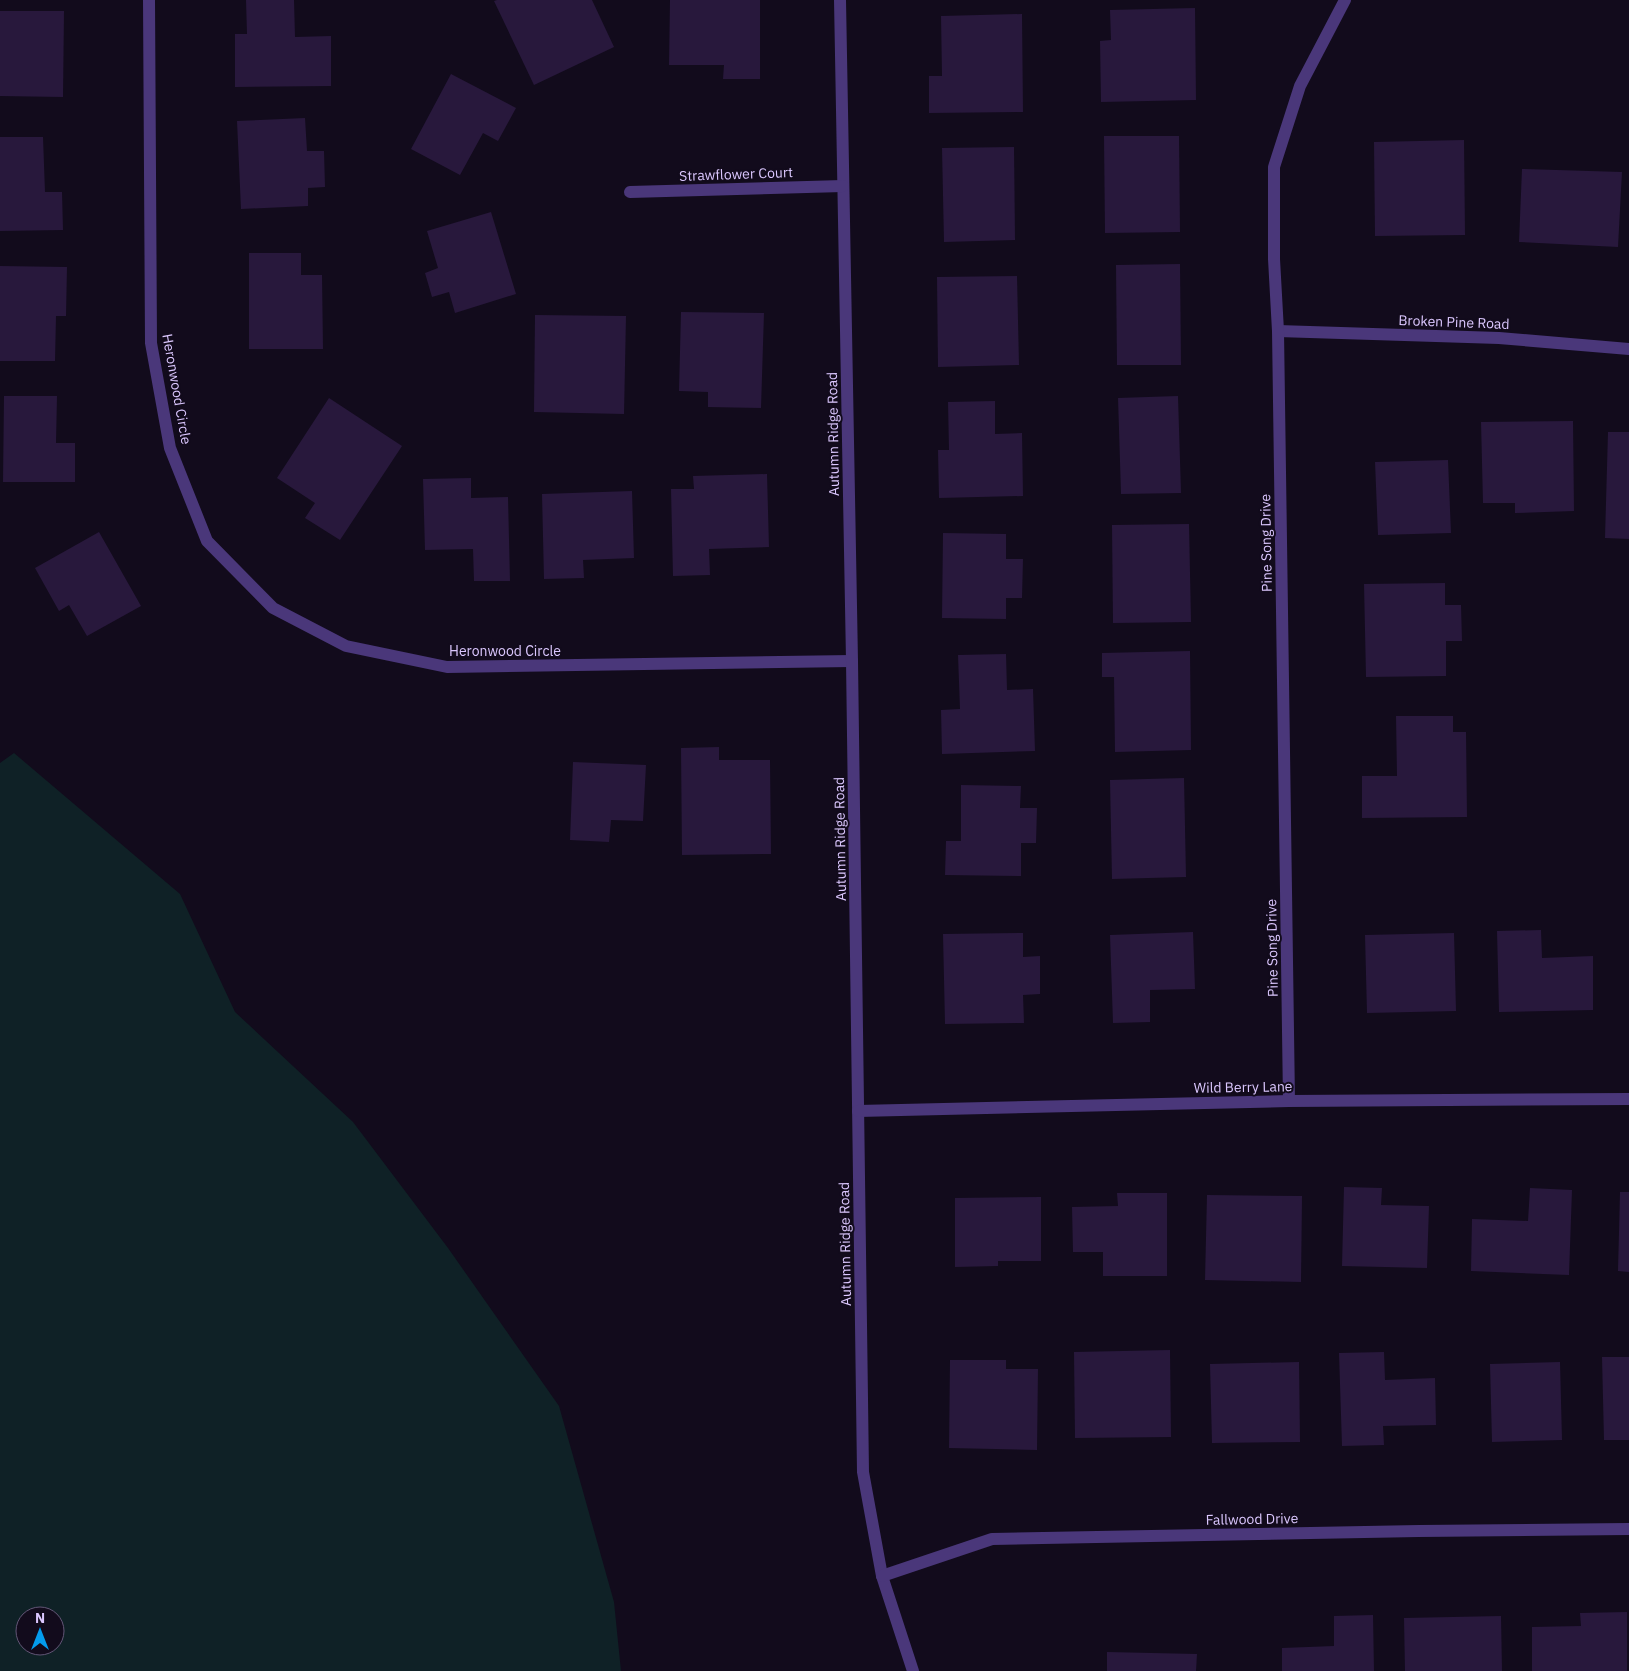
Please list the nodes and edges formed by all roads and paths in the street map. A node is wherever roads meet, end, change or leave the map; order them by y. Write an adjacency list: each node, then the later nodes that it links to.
1 (149, 0): 8 (street, Heronwood Circle)
2 (840, 0): 4 (street, Autumn Ridge Road)
3 (1345, 0): 6 (street, Pine Song Drive)
4 (843, 186): 5 (street, Strawflower Court); 8 (street, Autumn Ridge Road)
5 (630, 192)
6 (1278, 331): 7 (street, Broken Pine Road); 10 (street, Pine Song Drive)
7 (1629, 349)
8 (852, 661): 11 (street, Autumn Ridge Road)
9 (1629, 1099): 10 (street, Wild Berry Lane)
10 (1289, 1101): 11 (street, Wild Berry Lane)
11 (858, 1111): 13 (street, Autumn Ridge Road)
12 (1629, 1529): 13 (street, Fallwood Drive)
13 (882, 1576): 14 (street, Autumn Ridge Road)
14 (913, 1671)

